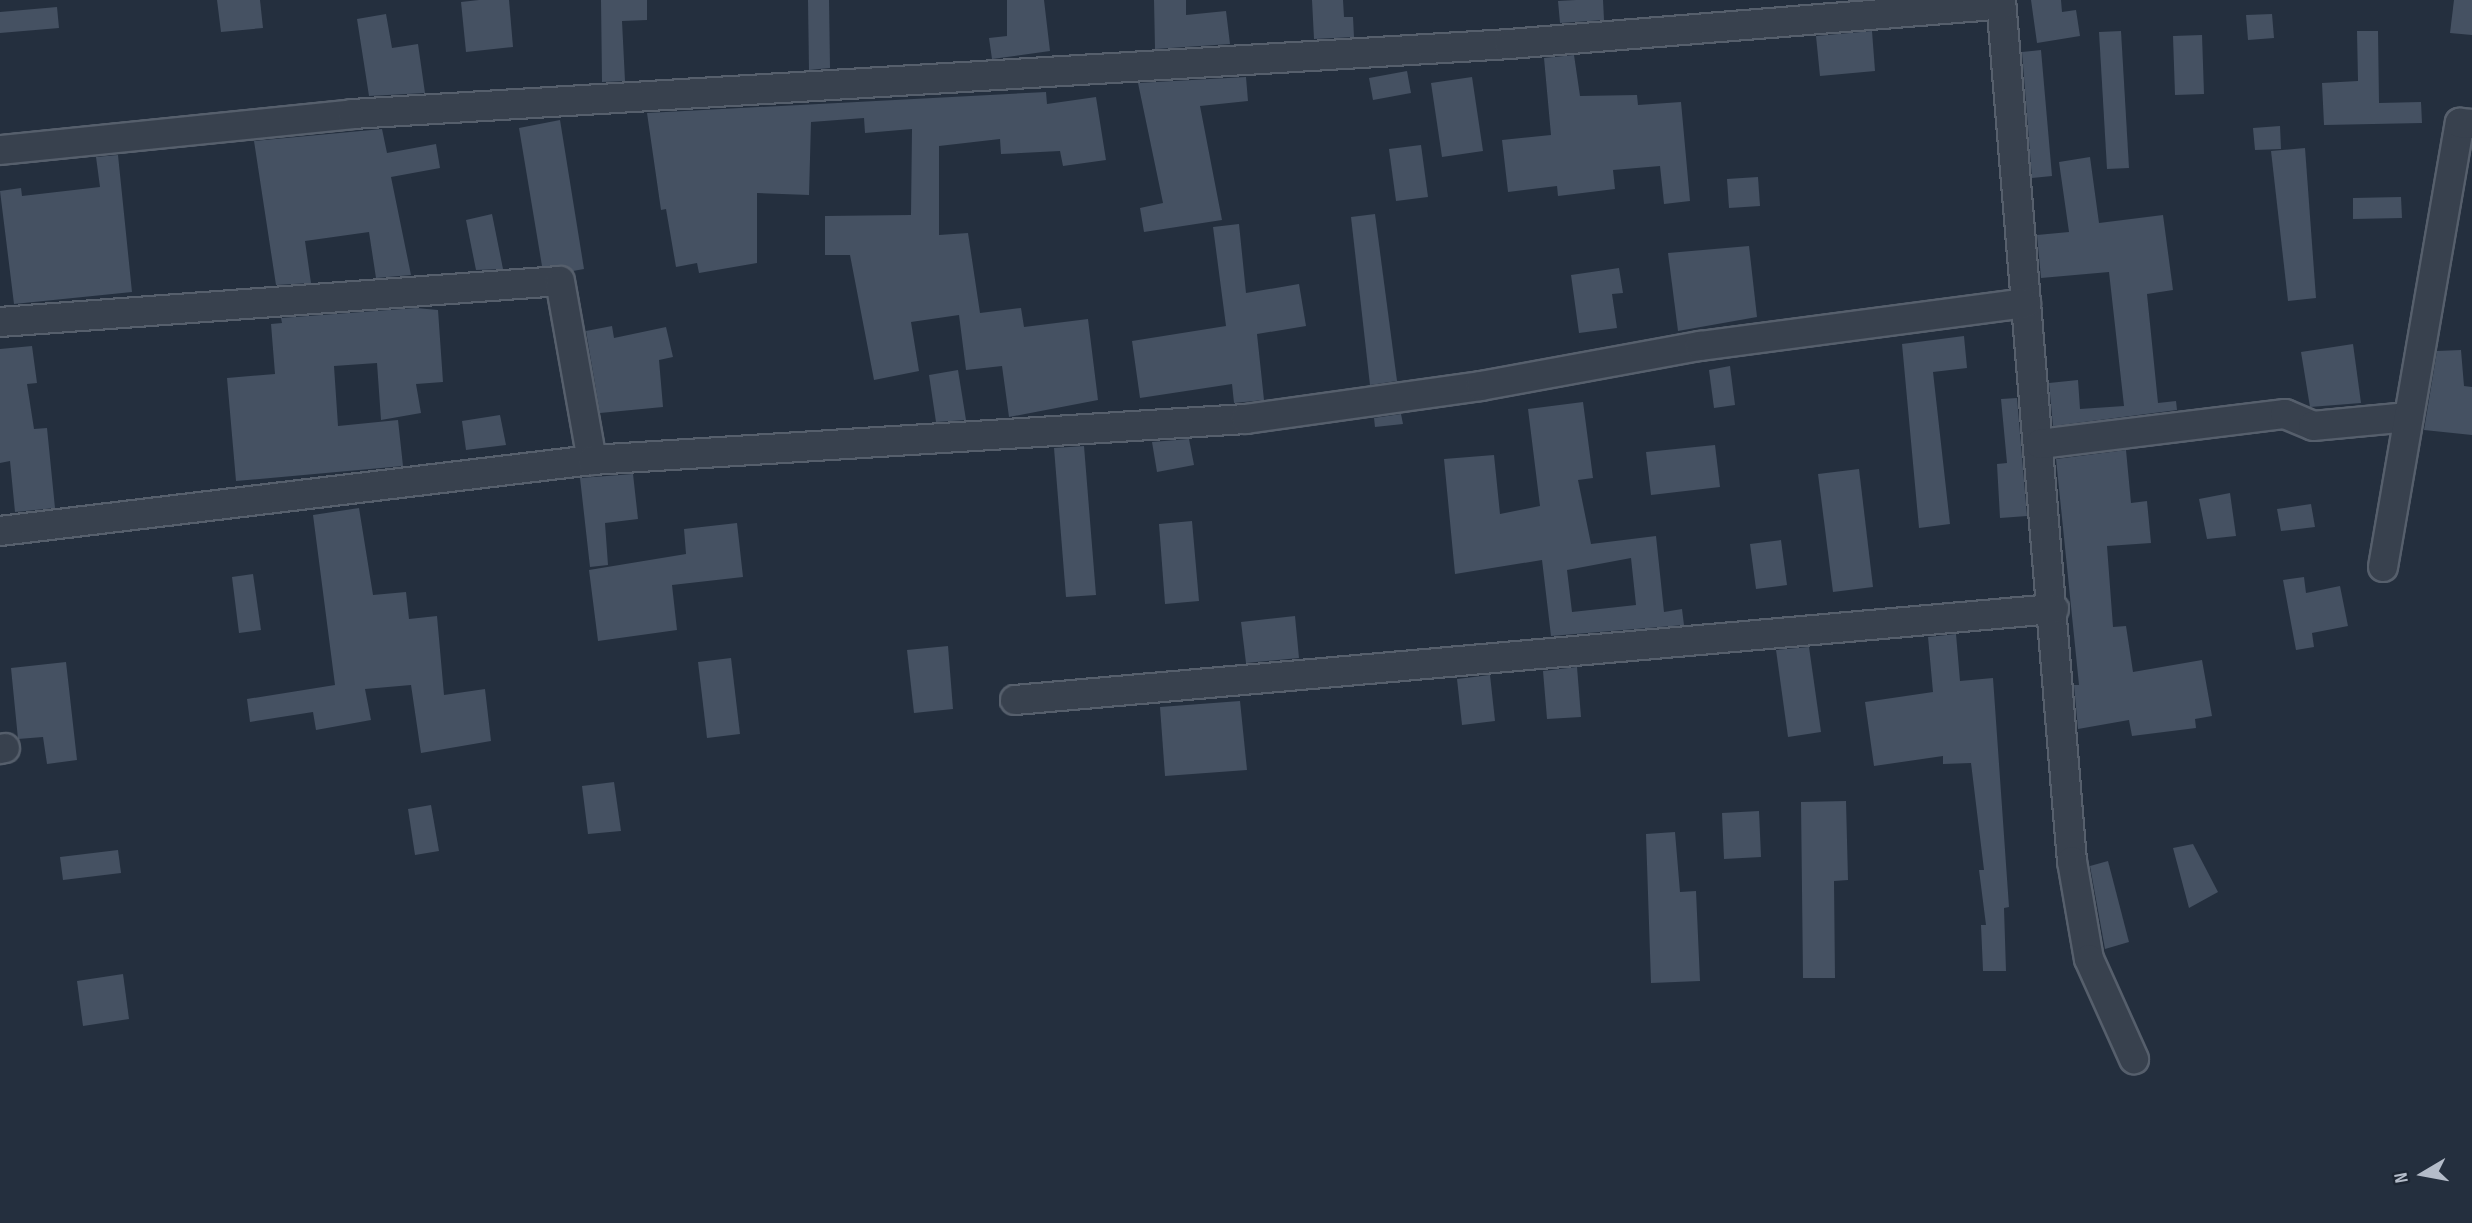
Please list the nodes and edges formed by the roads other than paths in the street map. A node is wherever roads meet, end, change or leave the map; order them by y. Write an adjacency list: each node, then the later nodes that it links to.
1 (2001, 2): 3 (street); 4 (street)
2 (2472, 124): 6 (street)
3 (0, 150)
4 (2026, 303): 7 (street); 8 (street)
5 (0, 322): 8 (street)
6 (2409, 417): 7 (street); 10 (street)
7 (2040, 444): 11 (street)
8 (592, 460): 9 (street)
9 (0, 531)
10 (2383, 567)
11 (2054, 609): 12 (street); 13 (street)
12 (1015, 700)
13 (2134, 1059)

